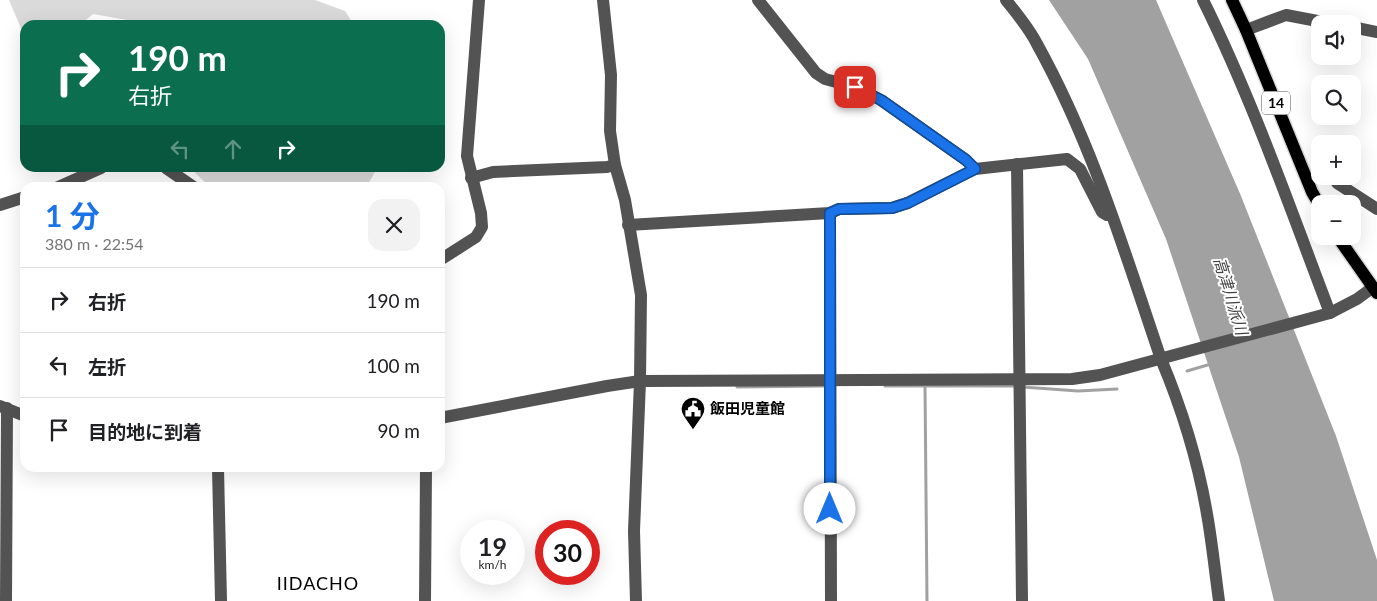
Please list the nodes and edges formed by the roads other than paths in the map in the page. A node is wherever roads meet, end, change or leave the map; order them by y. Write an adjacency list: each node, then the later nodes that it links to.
1 (479, 0): 16 (street)
2 (603, 0): 12 (street)
3 (758, 0): 13 (street)
4 (1006, 0): 25 (street)
5 (1203, 0): 30 (street)
6 (1232, 0): 9 (main road, 14)
7 (1311, 20): 9 (street)
8 (1361, 29): 10 (street)
9 (1246, 30): 20 (main road, 14)
10 (1377, 32)
11 (1017, 164): 13 (street); 25 (street); 33 (street)
12 (615, 165): 16 (street); 26 (street)
13 (975, 169): 24 (street)
14 (92, 172): 17 (street)
15 (172, 172): 18 (street)
16 (471, 178): 28 (street)
17 (70, 182)
18 (186, 182)
19 (1340, 185): 23 (street)
20 (1314, 195)
21 (20, 199): 22 (street)
22 (0, 205)
23 (1377, 210)
24 (830, 213): 26 (street); 32 (street)
25 (1113, 219): 31 (street)
26 (628, 225): 34 (street)
27 (1344, 245): 29 (main road)
28 (445, 257)
29 (1374, 290): 30 (street)
30 (1325, 315): 31 (street)
31 (1166, 358): 33 (street); 46 (street)
32 (830, 379): 33 (street); 34 (street); 44 (street)
33 (1020, 379): 45 (street)
34 (640, 381): 37 (street); 43 (street)
35 (3, 407): 36 (street); 40 (street)
36 (20, 414)
37 (445, 417)
38 (218, 472): 41 (street)
39 (426, 472): 42 (street)
40 (6, 601)
41 (221, 601)
42 (425, 601)
43 (636, 601)
44 (831, 601)
45 (1022, 601)
46 (1219, 601)

